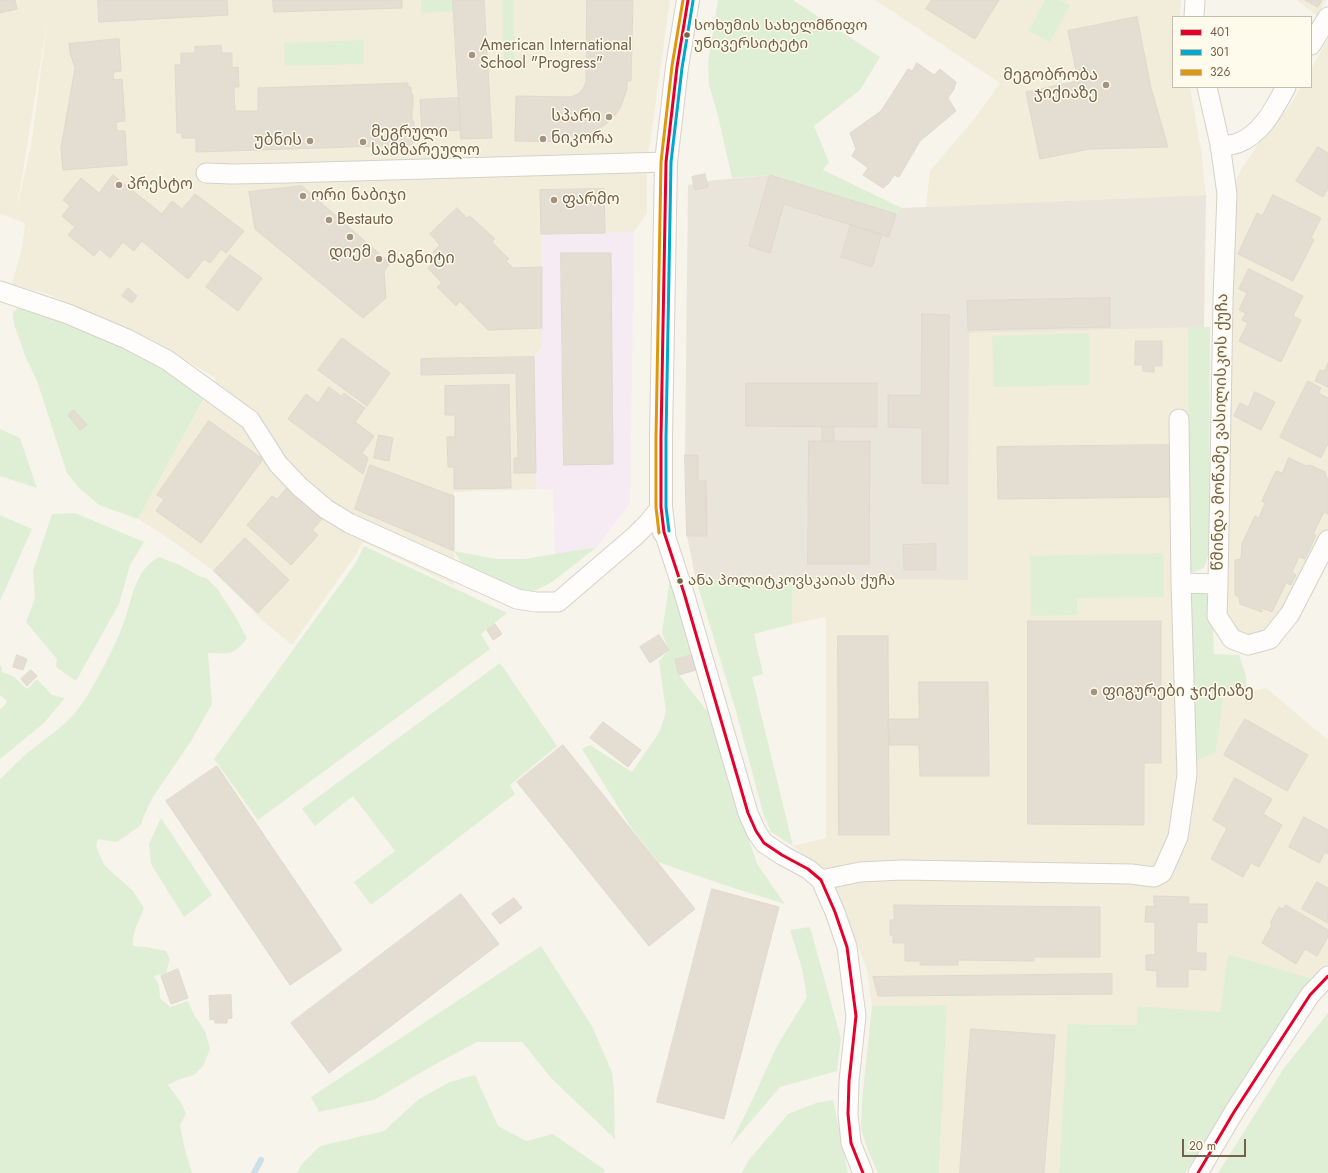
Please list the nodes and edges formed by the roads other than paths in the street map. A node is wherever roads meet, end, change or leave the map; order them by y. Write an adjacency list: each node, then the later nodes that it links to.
1 (688, 0): 9 (street)
2 (1195, 0): 3 (street)
3 (1194, 16)
4 (1328, 17): 5 (street)
5 (1312, 43)
6 (1207, 88): 8 (street, წმინდა მოწამე ვასილისკოს ქუჩა)
7 (1285, 88): 8 (street)
8 (1220, 147): 17 (street, წმინდა მოწამე ვასილისკოს ქუჩა)
9 (666, 162): 10 (street); 13 (street)
10 (206, 173)
11 (0, 291): 13 (street)
12 (1179, 419): 16 (street)
13 (661, 507): 14 (street)
14 (664, 532): 18 (street)
15 (1328, 540): 17 (street)
16 (1181, 583): 17 (street, წმინდა მოწამე ვასილისკოს ქუჩა); 18 (street)
17 (1218, 584)
18 (821, 880): 20 (street)
19 (1328, 976): 21 (street)
20 (863, 1173)
21 (1198, 1173)

